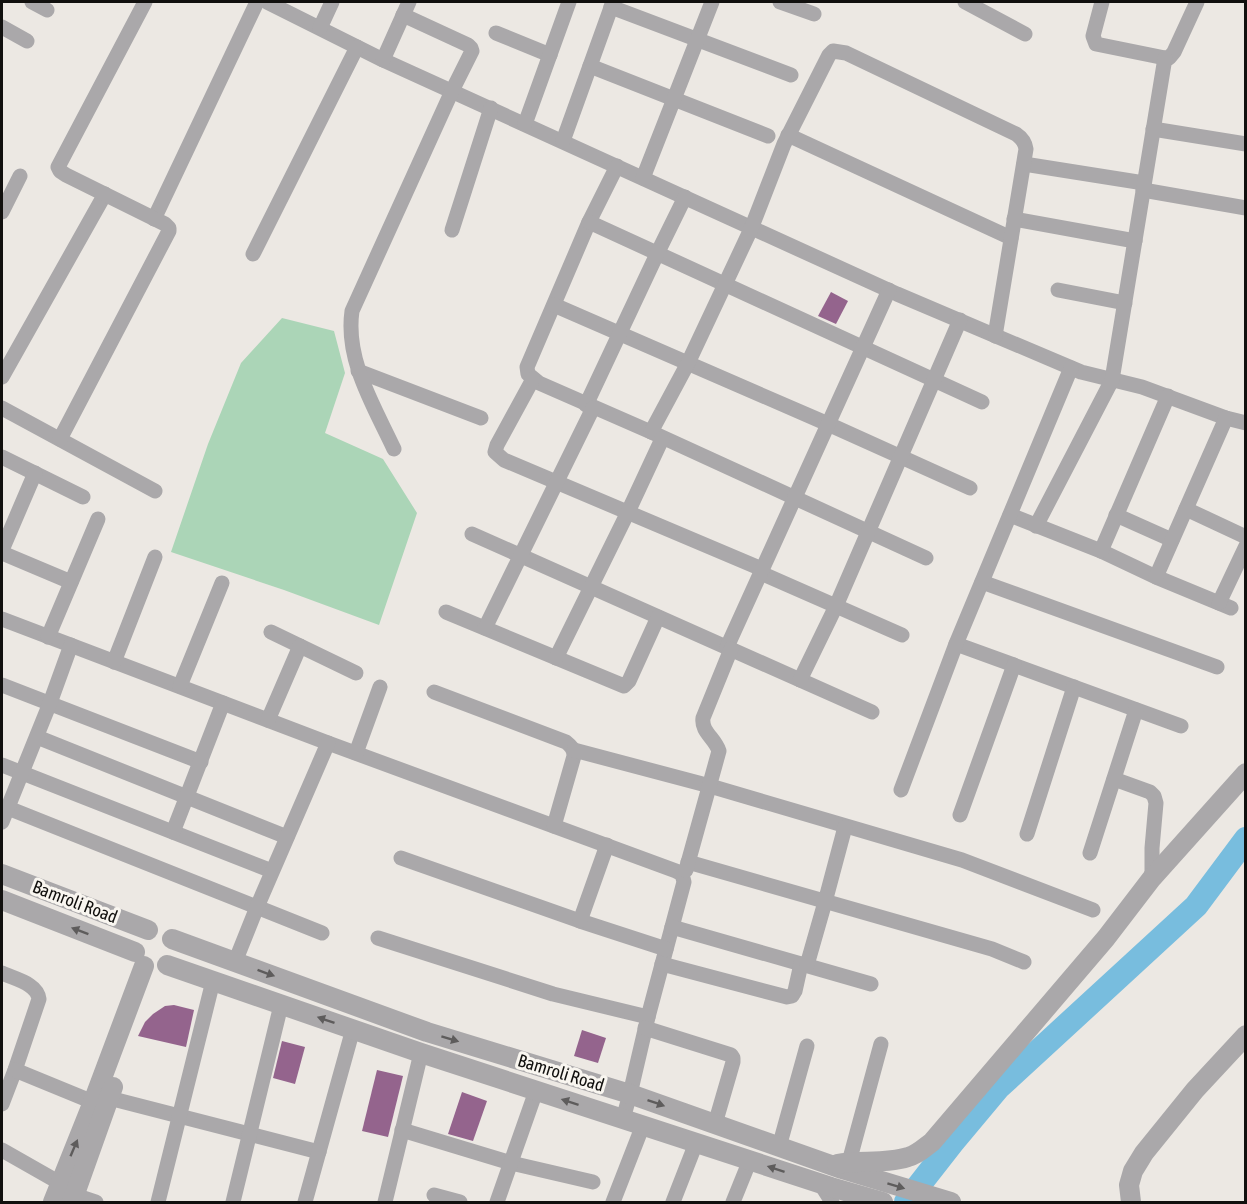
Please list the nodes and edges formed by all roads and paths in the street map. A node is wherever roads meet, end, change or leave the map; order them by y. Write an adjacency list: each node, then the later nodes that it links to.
1 (32, 2): 14 (street)
2 (145, 2): 42 (street)
3 (257, 2): 46 (street)
4 (267, 2): 17 (street)
5 (332, 2): 17 (street)
6 (569, 2): 23 (street)
7 (712, 2): 20 (street)
8 (780, 2): 15 (street)
9 (964, 2): 19 (street)
10 (1102, 2): 24 (street)
11 (1197, 2): 24 (street)
12 (612, 4): 20 (street); 26 (street)
13 (406, 8): 25 (street); 28 (street)
14 (47, 10)
15 (814, 14)
16 (2, 27): 21 (street)
17 (320, 28): 22 (street)
18 (496, 33): 23 (street)
19 (1025, 34)
20 (697, 39): 27 (street); 29 (street)
21 (27, 41)
22 (357, 47): 25 (street); 53 (street)
23 (550, 55): 31 (street)
24 (1165, 58): 32 (street)
25 (383, 60): 28 (street)
26 (590, 66): 29 (street); 35 (street)
27 (791, 75)
28 (452, 91): 30 (street); 66 (street)
29 (674, 99): 34 (street); 40 (street)
30 (491, 108): 31 (street); 50 (street)
31 (525, 124): 35 (street)
32 (1153, 129): 36 (street); 41 (street)
33 (788, 135): 37 (street); 49 (street); 51 (street)
34 (768, 136)
35 (563, 141): 38 (street)
36 (1245, 144)
37 (1024, 164): 41 (street); 47 (street)
38 (616, 166): 40 (street); 48 (street)
39 (20, 176): 45 (street)
40 (643, 178): 43 (street)
41 (1144, 187): 44 (street); 52 (street)
42 (105, 194): 46 (street); 67 (street)
43 (685, 197): 49 (street); 54 (street)
44 (1245, 208)
45 (2, 212)
46 (154, 219): 80 (street)
47 (1014, 219): 51 (street); 52 (street)
48 (589, 222): 54 (street); 59 (street)
49 (751, 229): 55 (street); 56 (street)
50 (452, 230)
51 (1011, 238): 62 (street)
52 (1135, 241): 58 (street)
53 (253, 254)
54 (657, 254): 55 (street); 61 (street)
55 (724, 284): 63 (street); 64 (street)
56 (889, 290): 60 (street); 63 (street)
57 (1059, 290): 58 (street)
58 (1125, 303): 70 (street)
59 (554, 305): 61 (street); 68 (street)
60 (960, 320): 62 (street); 69 (street)
61 (620, 333): 64 (street); 73 (street)
62 (995, 336): 65 (street)
63 (863, 348): 69 (street); 78 (street)
64 (688, 363): 78 (street); 79 (street)
65 (1071, 368): 70 (street); 92 (street)
66 (358, 371): 75 (street); 81 (street)
67 (2, 377)
68 (533, 379): 73 (street); 85 (street)
69 (933, 380): 72 (street); 82 (street)
70 (1112, 380): 71 (street); 95 (street)
71 (1168, 396): 76 (street); 93 (street)
72 (982, 402)
73 (590, 406): 79 (street); 85 (street)
74 (2, 408): 80 (street)
75 (481, 418)
76 (1226, 418): 77 (street); 90 (street)
77 (1245, 423)
78 (828, 424): 82 (street); 89 (street)
79 (657, 436): 89 (street); 91 (street)
80 (60, 439): 87 (street)
81 (394, 449)
82 (900, 456): 86 (street); 96 (street)
83 (2, 457): 84 (street)
84 (35, 473): 88 (street); 102 (street)
85 (557, 481): 91 (street); 103 (street)
86 (970, 488)
87 (155, 491)
88 (83, 497)
89 (795, 497): 96 (street); 106 (street)
90 (1186, 509): 98 (street); 99 (street)
91 (628, 512): 106 (street); 111 (street)
92 (1010, 515): 95 (street); 109 (street)
93 (1116, 515): 99 (street); 101 (street)
94 (98, 519): 108 (street)
95 (1036, 526): 101 (street)
96 (868, 532): 105 (street); 112 (street)
97 (472, 534): 103 (street)
98 (1245, 537)
99 (1172, 540): 107 (street)
100 (1245, 546): 107 (street)
101 (1101, 550): 107 (street)
102 (2, 552): 108 (street)
103 (521, 555): 111 (street); 116 (street)
104 (155, 557): 125 (street)
105 (926, 558)
106 (761, 571): 112 (street); 123 (street)
107 (1156, 577)
108 (71, 582): 119 (street)
109 (982, 582): 120 (street); 127 (street)
110 (222, 583): 131 (street)
111 (592, 587): 114 (street); 124 (street)
112 (836, 606): 118 (street); 129 (street)
113 (446, 612): 116 (street)
114 (658, 617): 123 (street); 124 (street)
115 (2, 619): 119 (street)
116 (485, 628): 124 (street)
117 (271, 632): 122 (street)
118 (902, 635)
119 (48, 637): 121 (street)
120 (956, 644): 126 (street); 151 (street)
121 (71, 645): 125 (street); 135 (street)
122 (300, 646): 128 (street); 139 (street)
123 (729, 648): 129 (street); 150 (street)
124 (556, 658)
125 (114, 662): 131 (street)
126 (1014, 665): 133 (street); 154 (street)
127 (1217, 668)
128 (356, 673)
129 (800, 680): 138 (street)
130 (2, 685): 135 (street)
131 (180, 686): 136 (street)
132 (380, 687): 144 (street)
133 (1074, 687): 137 (street); 158 (street)
134 (434, 692): 143 (street)
135 (50, 703): 141 (street); 145 (street)
136 (223, 703): 139 (street); 145 (street)
137 (1136, 710): 140 (street); 149 (street)
138 (873, 712)
139 (268, 720): 142 (street)
140 (1181, 726)
141 (37, 737): 148 (street); 152 (street)
142 (328, 743): 144 (street); 159 (street)
143 (574, 750): 150 (street); 155 (street)
144 (356, 753): 155 (street)
145 (201, 762): 152 (street)
146 (2, 765): 148 (street)
147 (1245, 772): 167 (street)
148 (22, 773): 153 (street); 157 (street)
149 (1114, 779): 161 (street); 167 (street)
150 (710, 786): 156 (street); 163 (street)
151 (901, 790)
152 (187, 797): 157 (street); 159 (street)
153 (4, 815): 170 (street)
154 (960, 815)
155 (554, 826): 160 (street)
156 (845, 827): 169 (street); 171 (street)
157 (173, 832): 164 (street)
158 (1027, 834)
159 (287, 837): 164 (street)
160 (607, 845): 166 (street); 172 (street)
161 (1090, 853)
162 (401, 858): 172 (street)
163 (688, 862): 166 (street); 169 (street)
164 (272, 871): 170 (street)
165 (2, 874): 174 (street, Bamroli Road)
166 (684, 878): 173 (street)
167 (1152, 878): 211 (street)
168 (2, 900): 181 (street, Bamroli Road, one-way to 168)
169 (825, 902): 180 (street); 183 (street)
170 (257, 907): 175 (street); 179 (street)
171 (1093, 910)
172 (580, 921): 178 (street)
173 (672, 927): 178 (street); 183 (street)
174 (148, 930): 177 (street); 181 (street)
175 (322, 933)
176 (378, 938): 188 (street)
177 (172, 939): 179 (street, Bamroli Road); 181 (street)
178 (666, 949): 182 (street)
179 (235, 962): 196 (street, Bamroli Road, one-way to 196)
180 (1024, 962)
181 (150, 963): 185 (street, Bamroli Road); 197 (street)
182 (662, 964): 183 (street); 188 (street)
183 (804, 964): 186 (street)
184 (2, 973): 194 (street)
185 (213, 981): 187 (street, Bamroli Road); 199 (street)
186 (872, 984)
187 (281, 1005): 189 (street, Bamroli Road, one-way to 187); 204 (street)
188 (646, 1022): 196 (street); 201 (street)
189 (353, 1029): 193 (street, Bamroli Road); 208 (street)
190 (1245, 1035): 229 (street)
191 (881, 1044): 211 (street)
192 (807, 1046): 206 (street)
193 (421, 1053): 195 (street, Bamroli Road); 203 (street)
194 (15, 1070): 197 (street); 198 (street)
195 (536, 1091): 200 (street, Bamroli Road, one-way to 195); 210 (street)
196 (630, 1094): 200 (street); 201 (street, Bamroli Road, one-way to 201)
197 (101, 1100): 199 (street); 214 (street)
198 (2, 1104)
199 (180, 1115): 204 (street); 218 (street)
200 (623, 1119): 202 (street, Bamroli Road)
201 (715, 1124): 206 (street, Bamroli Road)
202 (643, 1125): 205 (street, Bamroli Road); 224 (street)
203 (402, 1130): 210 (street); 221 (street)
204 (250, 1133): 208 (street); 219 (street)
205 (696, 1143): 209 (street, Bamroli Road); 225 (street)
206 (779, 1147): 211 (street, Bamroli Road)
207 (2, 1149): 214 (street)
208 (319, 1152): 220 (street)
209 (750, 1160): 213 (street, Bamroli Road, one-way to 209); 226 (street)
210 (511, 1163): 212 (street); 223 (street)
211 (841, 1166): 228 (street, Bamroli Road, one-way to 228)
212 (593, 1182)
213 (828, 1191): 227 (street, Bamroli Road)
214 (69, 1193): 216 (street); 217 (street)
215 (434, 1195): 222 (street)
216 (53, 1203)
217 (96, 1203)
218 (158, 1203)
219 (233, 1203)
220 (305, 1203)
221 (385, 1203)
222 (460, 1203)
223 (497, 1203)
224 (613, 1203)
225 (673, 1203)
226 (733, 1203)
227 (883, 1203)
228 (951, 1203)
229 (1131, 1203)

